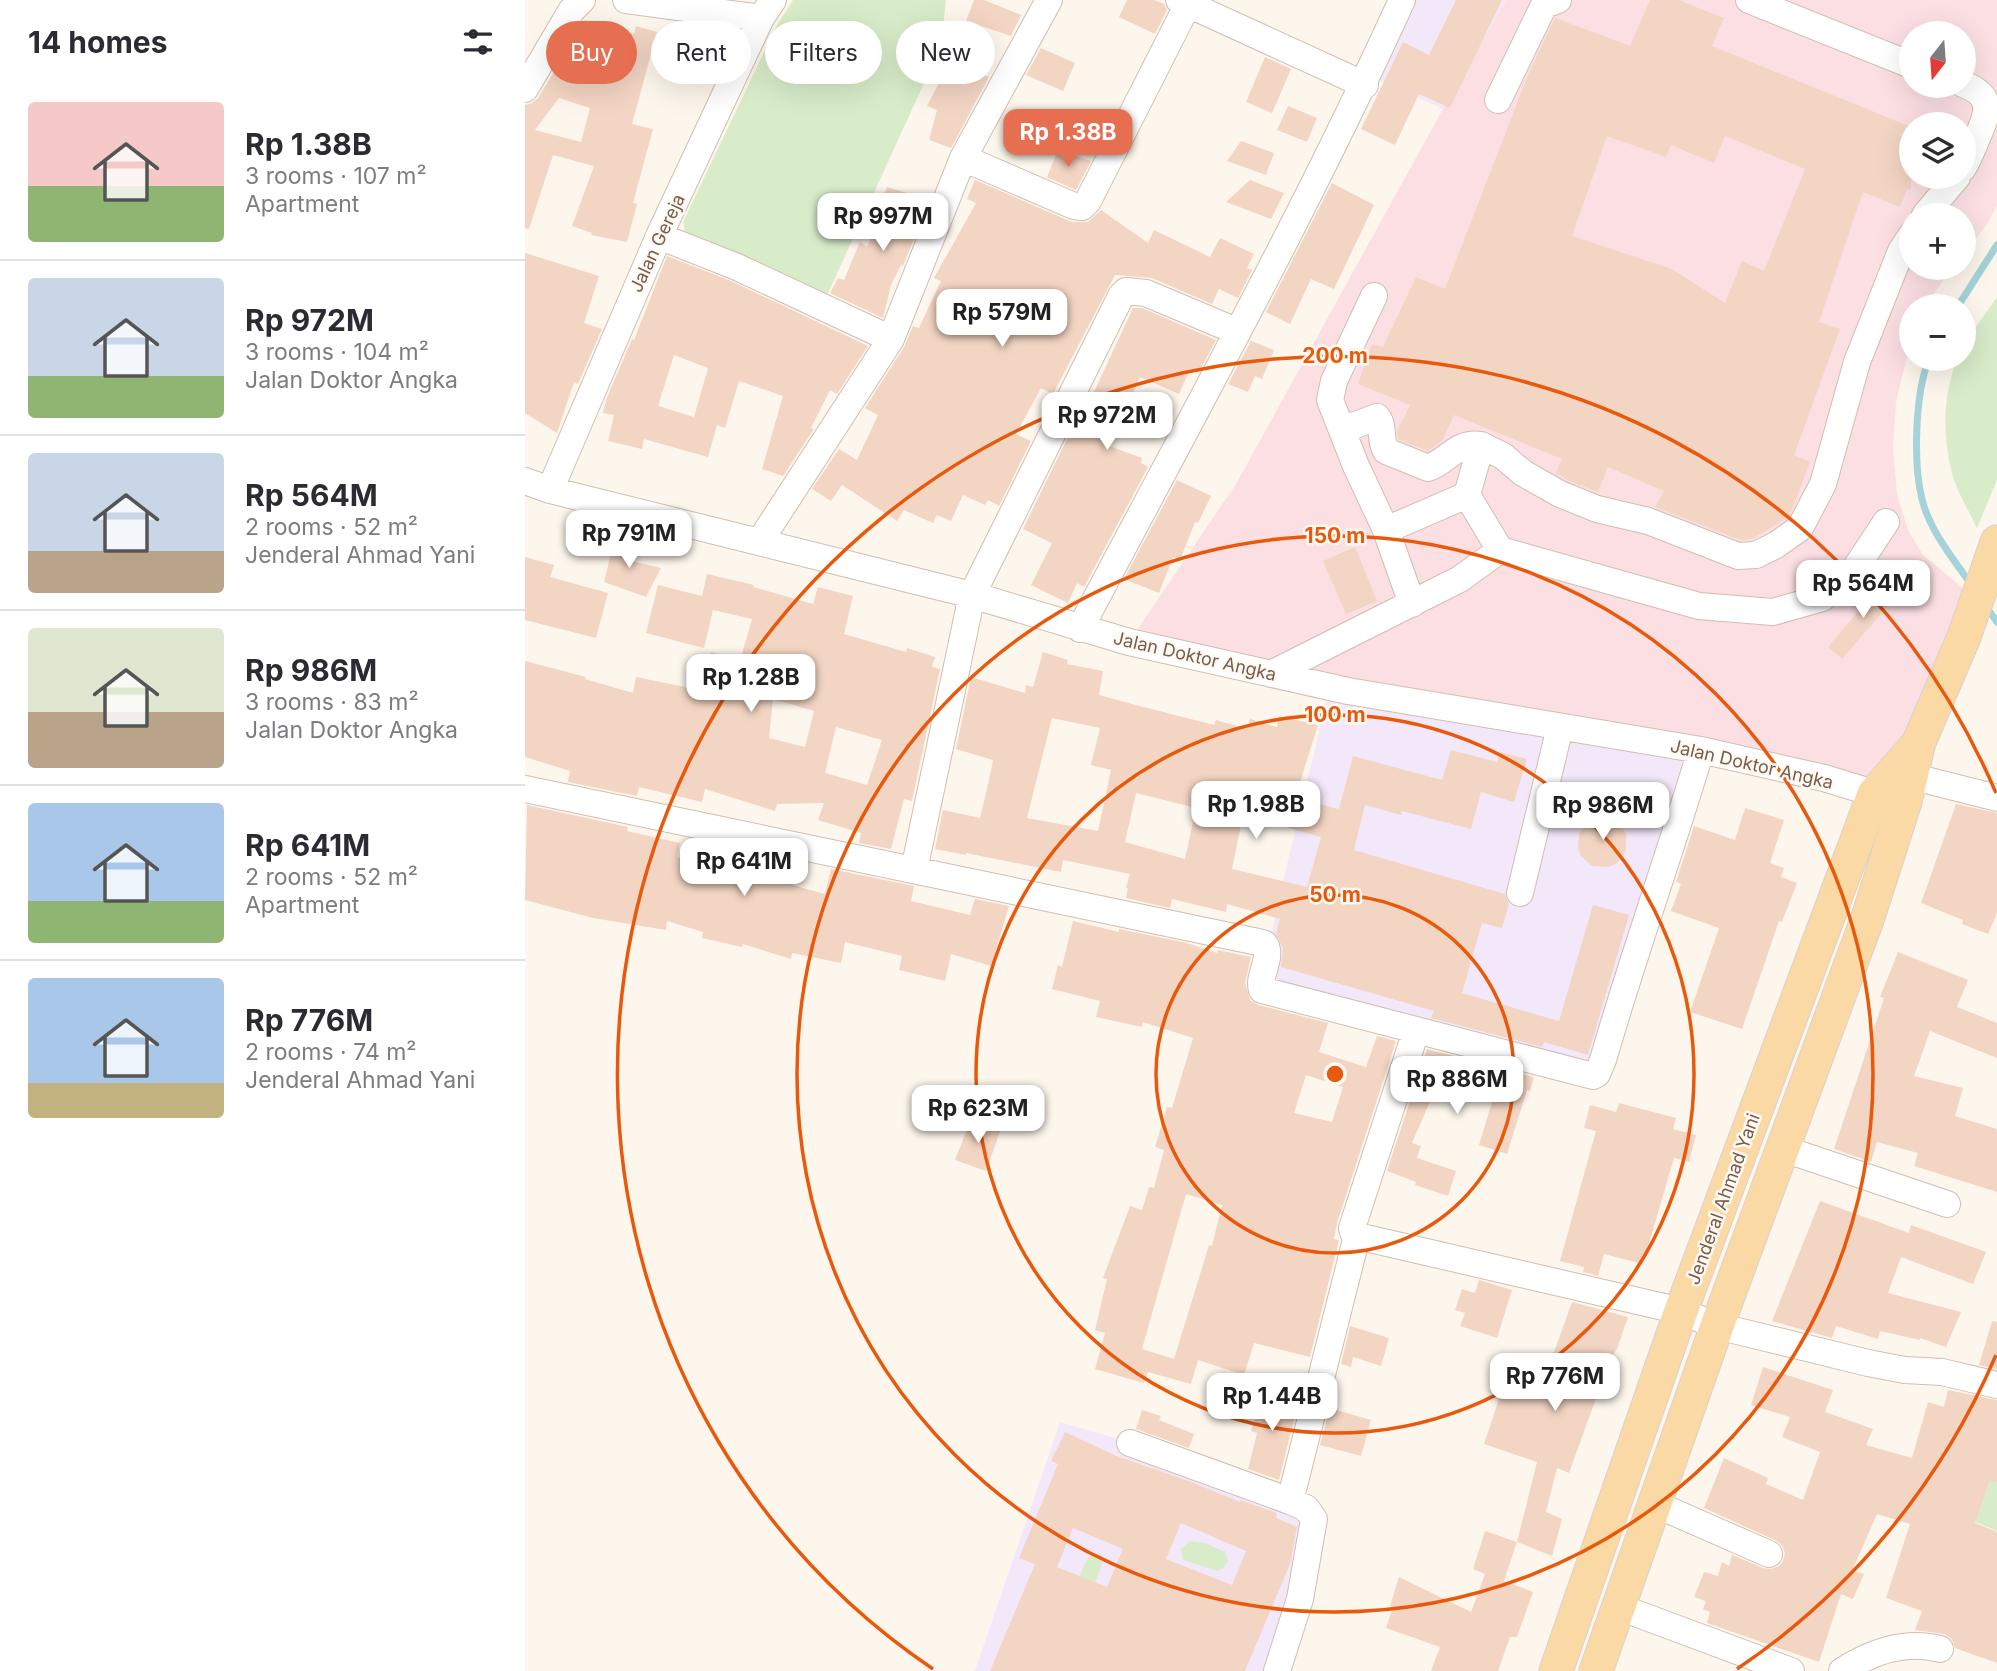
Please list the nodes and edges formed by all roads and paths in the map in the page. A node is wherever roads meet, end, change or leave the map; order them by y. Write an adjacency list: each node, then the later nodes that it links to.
1 (582, 0): 11 (street)
2 (626, 0): 8 (street)
3 (1049, 0): 15 (street)
4 (1402, 0): 10 (street)
5 (1558, 0): 13 (street)
6 (1749, 0): 9 (street)
7 (1184, 2): 10 (street); 15 (street)
8 (767, 9): 18 (street, Jalan Gereja)
9 (1899, 60)
10 (1365, 85): 21 (street)
11 (525, 89)
12 (1976, 89): 14 (street)
13 (1498, 100)
14 (1976, 139)
15 (963, 158): 22 (street)
16 (1947, 189): 17 (street)
17 (1935, 203)
18 (659, 236): 22 (street); 26 (street, Jalan Gereja)
19 (1899, 256): 24 (street)
20 (1374, 296): 23 (street)
21 (1236, 331): 33 (street); 35 (street)
22 (891, 339): 30 (street)
23 (1342, 430): 24 (street); 29 (street)
24 (1481, 445): 27 (street)
25 (525, 481): 26 (street, Jalan Doktor Angka)
26 (550, 490): 30 (street, Jalan Doktor Angka)
27 (1467, 495): 29 (street); 31 (street)
28 (1886, 522): 31 (street)
29 (1386, 530): 34 (street)
30 (760, 541): 33 (street, Jalan Doktor Angka)
31 (1500, 550): 34 (street)
32 (1992, 562): 39 (main road, Jenderal Ahmad Yani)
33 (972, 595): 35 (street, Jalan Doktor Angka); 42 (street)
34 (1412, 604): 36 (street)
35 (1080, 629): 36 (street, Jalan Doktor Angka)
36 (1271, 674): 37 (street, Jalan Doktor Angka)
37 (1560, 727): 38 (street, Jalan Doktor Angka); 43 (street)
38 (1701, 750): 39 (street, Jalan Doktor Angka); 44 (street)
39 (1896, 786): 41 (street, Jalan Doktor Angka); 45 (main road, Jenderal Ahmad Yani); 48 (main road, Jenderal Ahmad Yani)
40 (525, 789): 42 (street)
41 (1997, 798)
42 (914, 870): 44 (street)
43 (1520, 893)
44 (1416, 1031): 47 (street)
45 (1784, 1149): 46 (street); 49 (main road, Jenderal Ahmad Yani)
46 (1947, 1204)
47 (1357, 1236): 48 (street); 52 (street)
48 (1681, 1311): 49 (street); 57 (main road, Jenderal Ahmad Yani)
49 (1717, 1326): 50 (street); 53 (main road, Jenderal Ahmad Yani)
50 (1997, 1385)
51 (1129, 1443): 52 (street)
52 (1290, 1501): 58 (street)
53 (1655, 1504): 54 (street); 55 (main road, Jenderal Ahmad Yani)
54 (1769, 1553)
55 (1619, 1607): 59 (main road, Jenderal Ahmad Yani); 60 (street)
56 (1940, 1649): 61 (street)
57 (1568, 1668)
58 (1277, 1671)
59 (1596, 1671)
60 (1791, 1671)
61 (1842, 1671)

